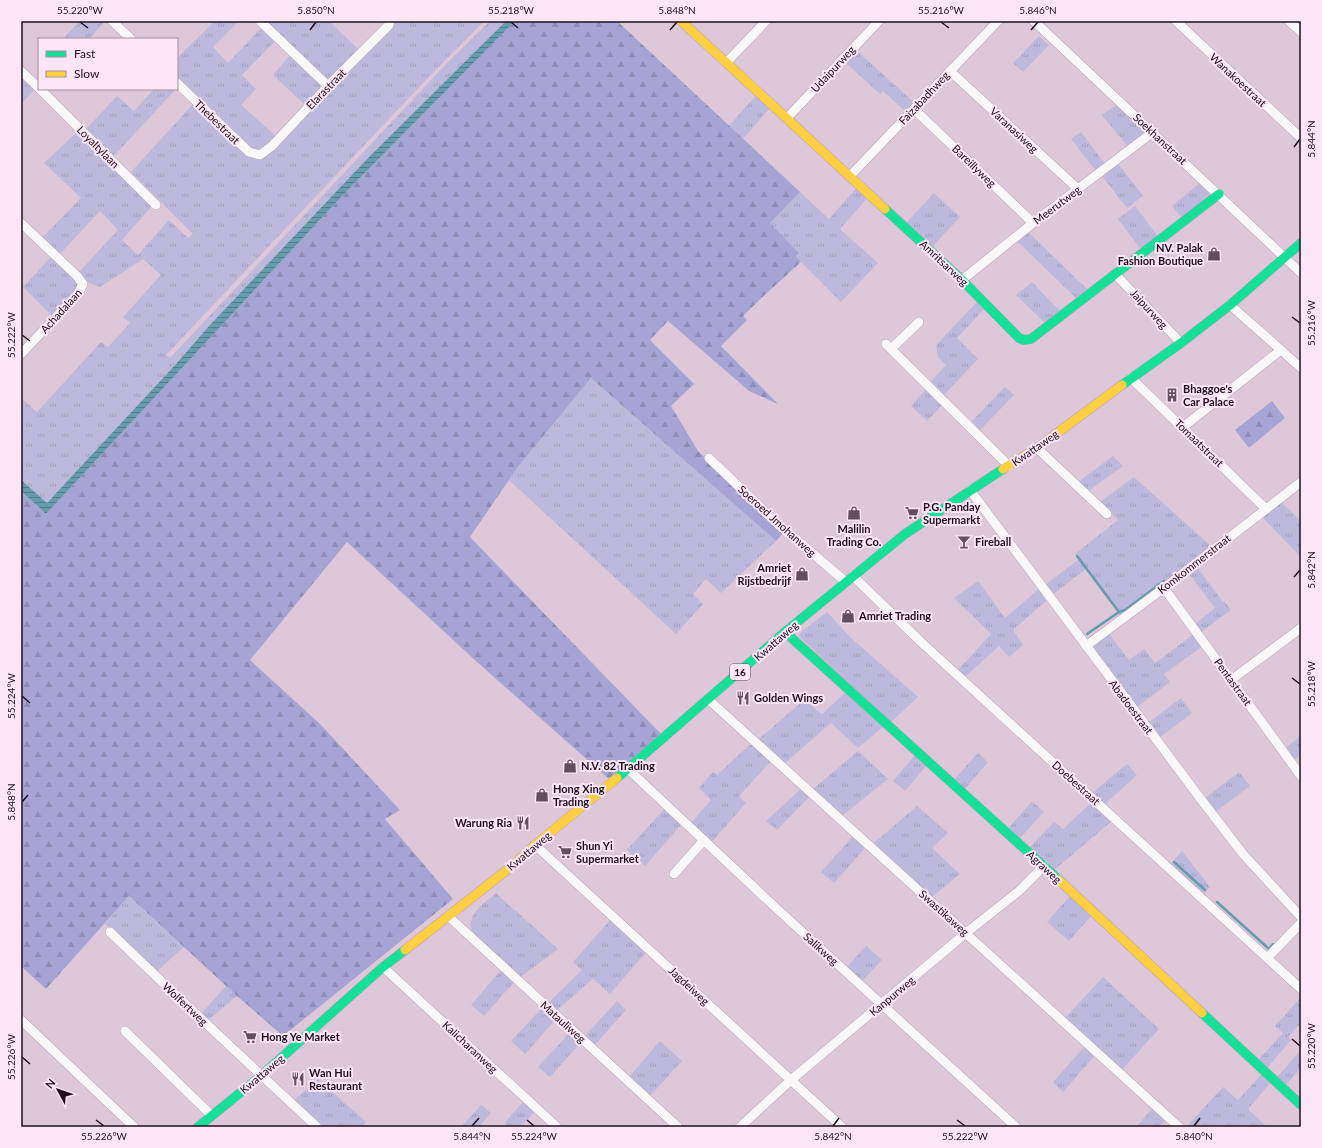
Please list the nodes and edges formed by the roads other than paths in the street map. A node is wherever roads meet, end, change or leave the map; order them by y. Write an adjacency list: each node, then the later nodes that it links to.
1 (112, 21): 12 (street)
2 (260, 21): 18 (street)
3 (390, 21): 18 (street, Elarastraat)
4 (681, 21): 13 (main road, Amritsarweg)
5 (766, 21): 13 (street)
6 (878, 21): 21 (street, Udaipurweg)
7 (998, 21): 15 (street, Faizabadhweg)
8 (1034, 21): 22 (street, Soekhanstraat)
9 (1176, 21): 23 (street, Wanakoestraat)
10 (1289, 21): 11 (street)
11 (1301, 32)
12 (129, 38)
13 (727, 62): 21 (main road, Amritsarweg)
14 (21, 71): 17 (street, Loyaltylaan)
15 (950, 71): 20 (street, Faizabadhweg); 26 (street, Varanasiweg)
16 (178, 85): 24 (street, Thebestraat)
17 (38, 86)
18 (328, 86): 24 (street, Elarastraat)
19 (42, 90): 28 (street, Loyaltylaan)
20 (914, 109): 25 (street, Faizabadhweg); 30 (street, Bareillyweg)
21 (787, 118): 25 (main road, Amritsarweg)
22 (1153, 132): 26 (street, Meerutweg); 27 (street, Soekhanstraat)
23 (1301, 138)
24 (260, 155)
25 (850, 176): 35 (main road, Amritsarweg)
26 (1078, 189): 30 (street, Meerutweg)
27 (1219, 194): 32 (street, Soekhanstraat); 34 (main road, Amritsarweg)
28 (156, 205)
29 (21, 222): 40 (street, Achadalaan)
30 (1034, 223): 35 (street, Meerutweg)
31 (1301, 243): 32 (main road, Kwattaweg / 16)
32 (1285, 257): 33 (street, Soekhanstraat); 36 (main road, Kwattaweg / 16)
33 (1301, 272)
34 (1116, 275): 35 (main road, Amritsarweg); 38 (street, Jaipurweg)
35 (962, 280)
36 (1230, 305): 38 (main road, Kwattaweg / 16); 39 (street)
37 (919, 322): 46 (street)
38 (1181, 343): 42 (main road, Kwattaweg / 16)
39 (1281, 350): 41 (street); 43 (street)
40 (22, 352)
41 (1301, 368)
42 (1131, 378): 43 (street, Tomaatstraat); 44 (main road, Kwattaweg / 16)
43 (1183, 427): 49 (street, Tomaatstraat)
44 (1037, 448): 46 (main road, Kwattaweg / 16); 50 (street)
45 (709, 458): 51 (street, Soeroed Jmohanweg)
46 (1009, 466): 48 (main road, Kwattaweg / 16)
47 (1301, 482): 49 (street, Komkommerstraat)
48 (970, 490): 51 (main road, Kwattaweg / 16); 55 (street, Abadoestraat)
49 (1266, 509): 52 (street, Komkommerstraat)
50 (1107, 514)
51 (849, 579): 54 (main road, Kwattaweg / 16); 69 (street, Doebestraat)
52 (1164, 588): 55 (street, Komkommerstraat); 56 (street, Pentastraat)
53 (1301, 628): 56 (street)
54 (785, 632): 57 (main road, Kwattaweg / 16); 62 (main road, Agraweg)
55 (1086, 646): 65 (street, Abadoestraat)
56 (1232, 680): 59 (street, Pentastraat)
57 (709, 700): 58 (main road, Kwattaweg / 16); 68 (street, Swastikaweg)
58 (628, 769): 60 (street, Salikweg); 61 (main road, Kwattaweg / 16)
59 (1301, 776)
60 (704, 840): 63 (street); 72 (street, Salikweg)
61 (535, 845): 64 (main road, Kwattaweg / 16); 76 (street, Jagdeiweg)
62 (1044, 866): 68 (street, Kanpurweg); 77 (main road, Agraweg)
63 (674, 874)
64 (448, 916): 70 (main road, Kwattaweg / 16); 83 (street, Matauliweg)
65 (1301, 917)
66 (1301, 924): 69 (street)
67 (110, 932): 75 (street, Wolfertweg)
68 (966, 933): 72 (street, Kanpurweg); 87 (street, Swastikaweg)
69 (1267, 958): 71 (street, Doebestraat)
70 (383, 967): 75 (main road, Kwattaweg / 16); 82 (street, Kalicharanweg)
71 (1301, 990)
72 (882, 1004): 76 (street, Kanpurweg); 86 (street, Salikweg)
73 (21, 1020): 79 (street)
74 (125, 1031): 78 (street)
75 (262, 1075): 78 (main road, Kwattaweg / 16); 81 (street, Wolfertweg)
76 (791, 1080): 84 (street, Kanpurweg); 85 (street, Jagdeiweg)
77 (1301, 1105)
78 (211, 1115): 80 (main road, Kwattaweg / 16)
79 (134, 1127)
80 (198, 1127)
81 (317, 1127)
82 (557, 1127)
83 (678, 1127)
84 (740, 1127)
85 (842, 1127)
86 (1016, 1127)
87 (1179, 1127)

